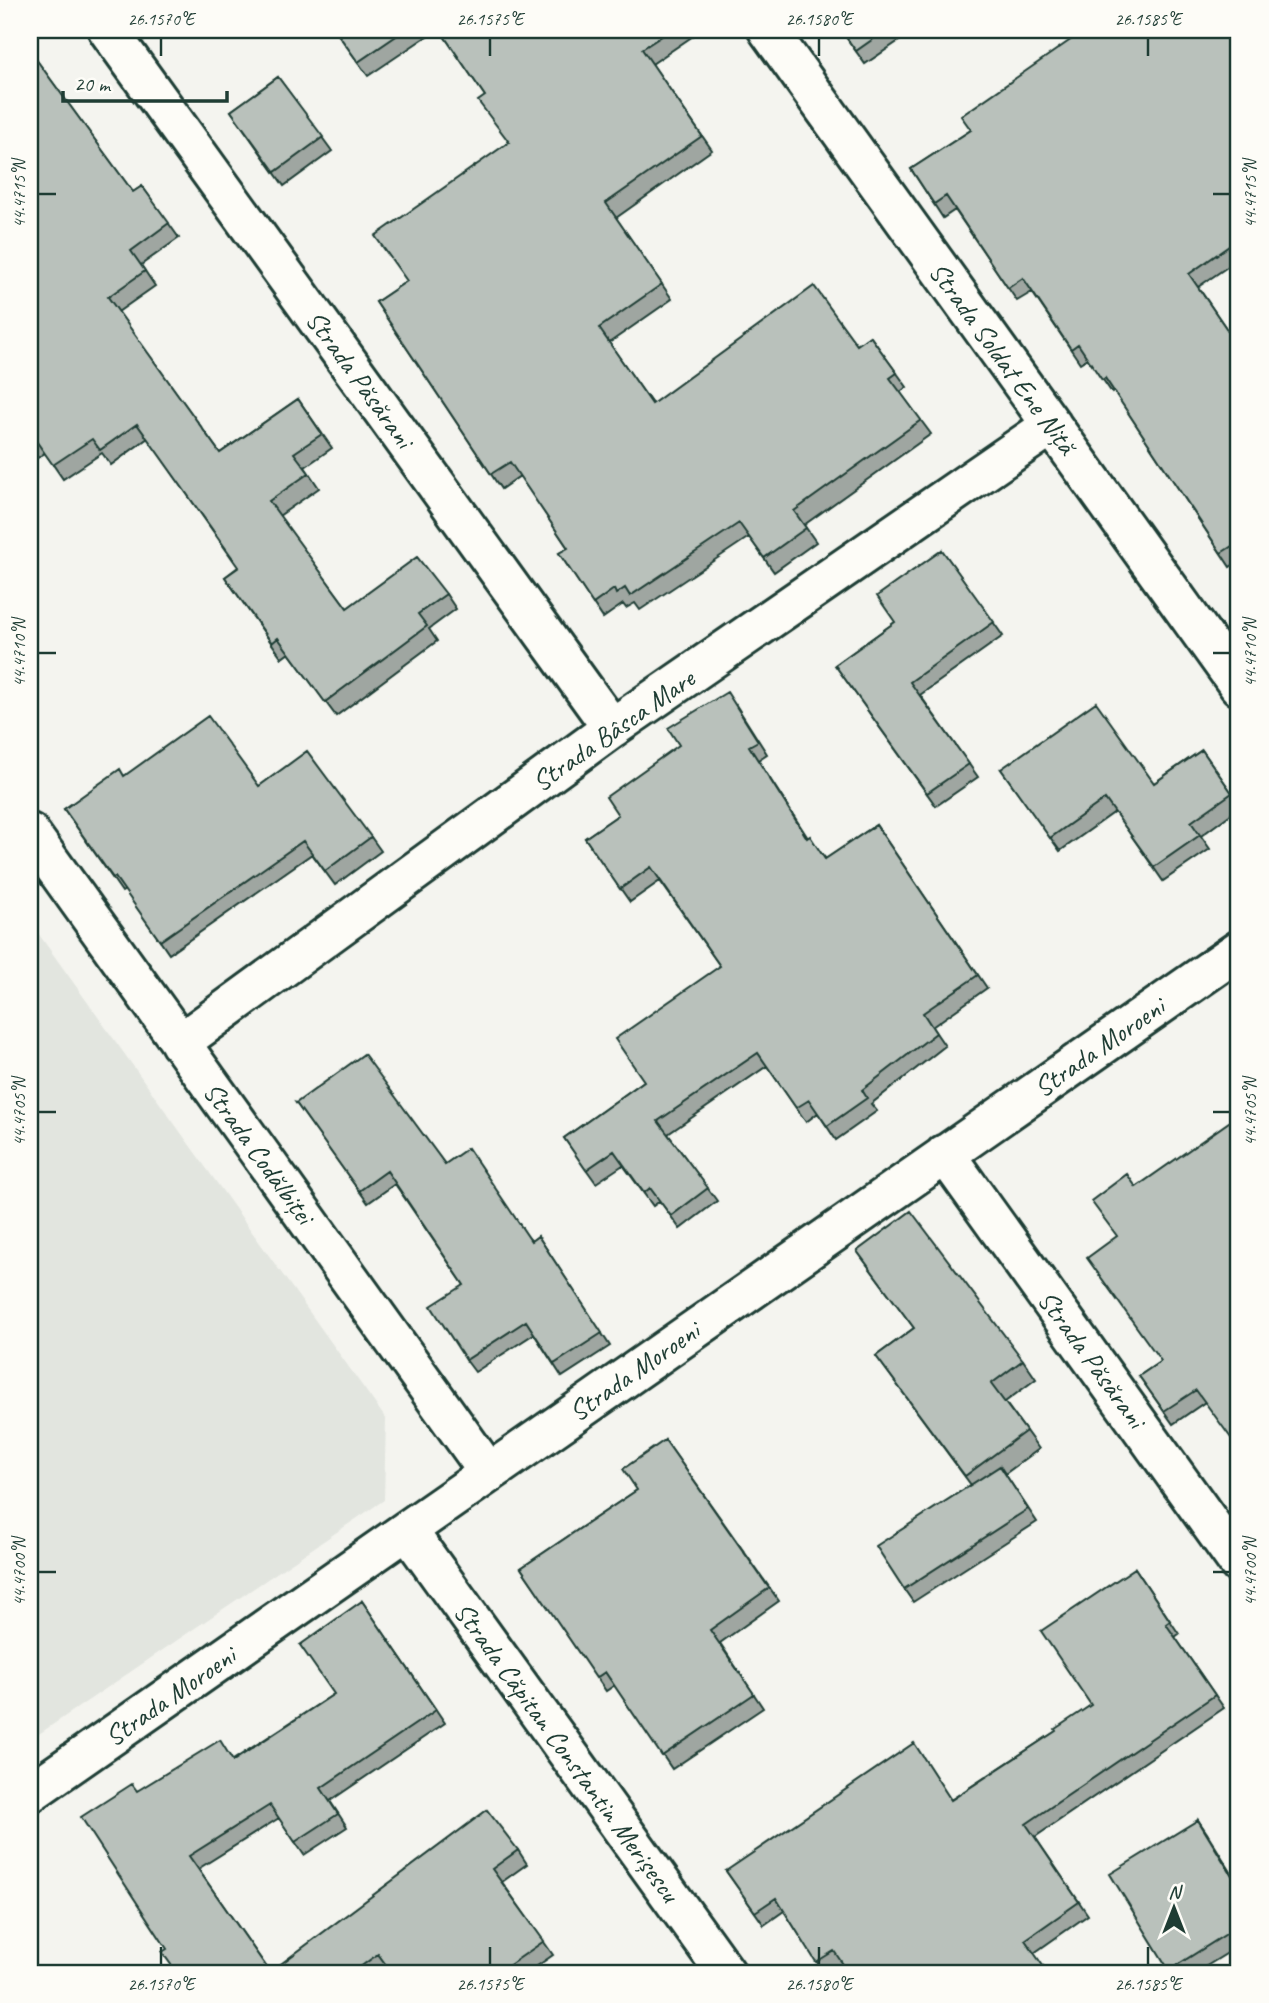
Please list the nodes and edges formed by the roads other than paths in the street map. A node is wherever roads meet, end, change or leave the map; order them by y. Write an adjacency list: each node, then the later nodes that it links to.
1 (108, 30): 5 (street, Strada Păsărani)
2 (768, 30): 3 (street, Strada Soldat Ene Niță)
3 (1052, 425): 4 (street, Strada Soldat Ene Niță); 5 (street, Strada Bâsca Mare)
4 (1239, 686)
5 (612, 728): 8 (street, Strada Bâsca Mare)
6 (30, 833): 8 (street, Strada Codălbiței)
7 (1239, 950): 9 (street, Strada Moroeni)
8 (180, 1042): 10 (street, Strada Codălbiței)
9 (945, 1154): 10 (street, Strada Moroeni); 12 (street, Strada Păsărani)
10 (489, 1473): 11 (street, Strada Moroeni)
11 (407, 1530): 13 (street, Strada Moroeni); 14 (street, Strada Căpitan Constantin Merișescu)
12 (1239, 1564)
13 (30, 1793)
14 (726, 1973)

